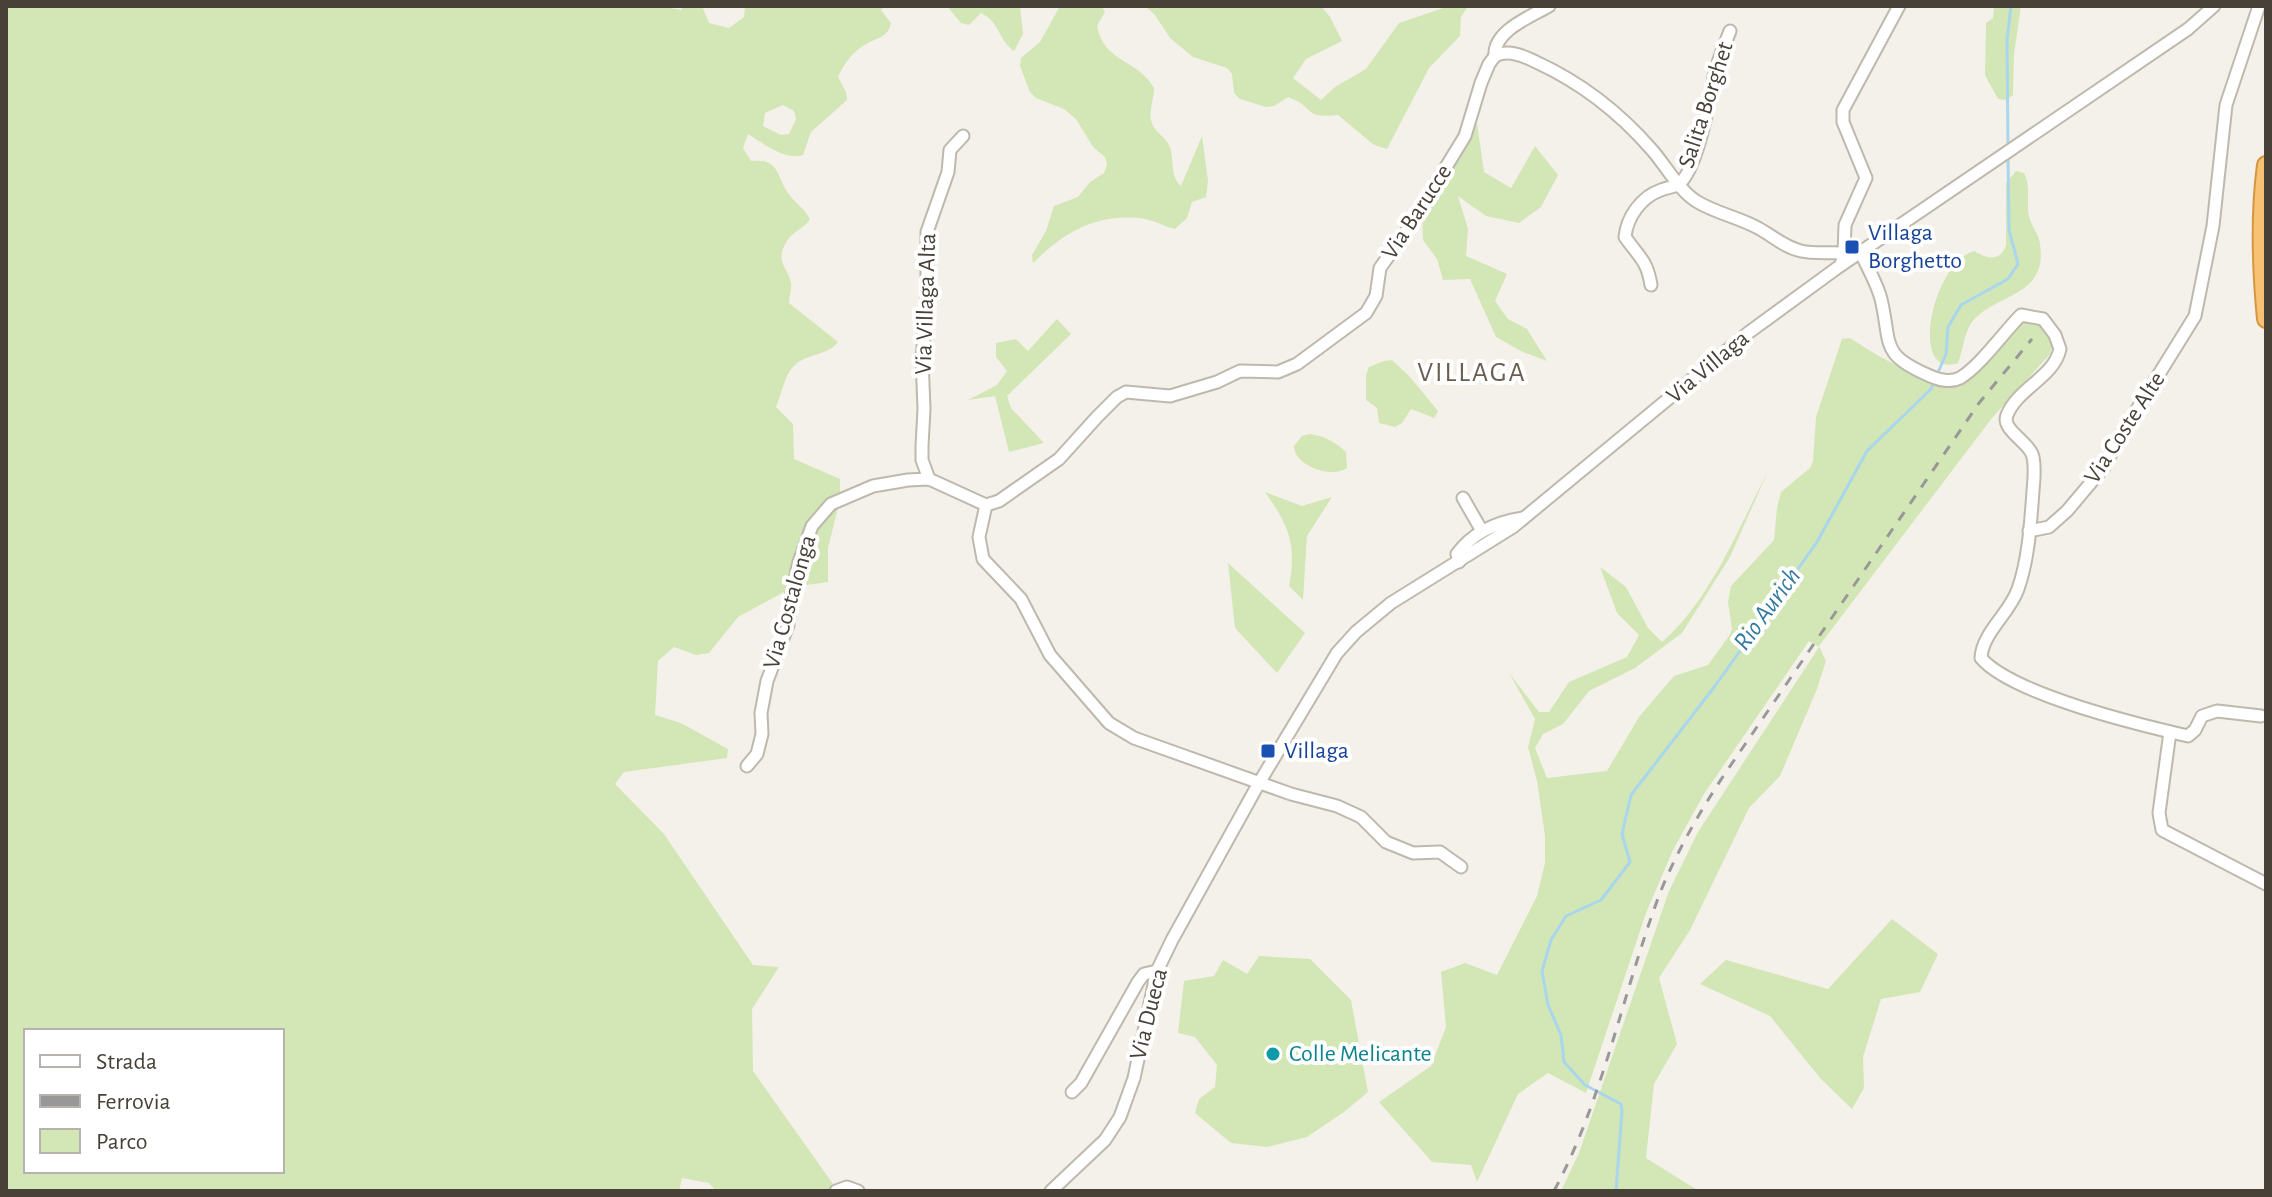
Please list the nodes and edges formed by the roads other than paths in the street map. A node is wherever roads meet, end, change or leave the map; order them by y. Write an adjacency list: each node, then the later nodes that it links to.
1 (1549, 6): 6 (street)
2 (1899, 6): 11 (street)
3 (2214, 6): 10 (street, Via Villaga)
4 (2259, 6): 19 (street, Via Coste Alte)
5 (1730, 31): 9 (street, Salita Borghet)
6 (1495, 56): 9 (street); 16 (street, Via Barucce)
7 (963, 136): 14 (street, Via Villaga Alta)
8 (2266, 165): 13 (highway)
9 (1679, 184): 11 (street); 12 (street, Salita Borghet)
10 (1861, 253): 11 (street, Via Villaga); 19 (street)
11 (1842, 259): 17 (street, Via Villaga)
12 (1651, 285)
13 (2266, 319)
14 (929, 479): 16 (street); 23 (street, Via Costalonga)
15 (1463, 498): 18 (street)
16 (986, 505): 24 (street)
17 (1524, 518): 18 (street); 20 (street, Via Villaga)
18 (1482, 531): 20 (street)
19 (2029, 531): 22 (street)
20 (1459, 562): 24 (street, Via Villaga)
21 (2261, 716): 22 (street)
22 (2170, 732): 26 (street)
23 (747, 766)
24 (1259, 783): 25 (street); 27 (street, Via Dueca)
25 (1461, 867)
26 (2266, 884)
27 (1157, 971): 28 (street); 31 (street, Via Dueca)
28 (1072, 1092)
29 (836, 1191): 30 (street)
30 (858, 1191)
31 (1051, 1191)

